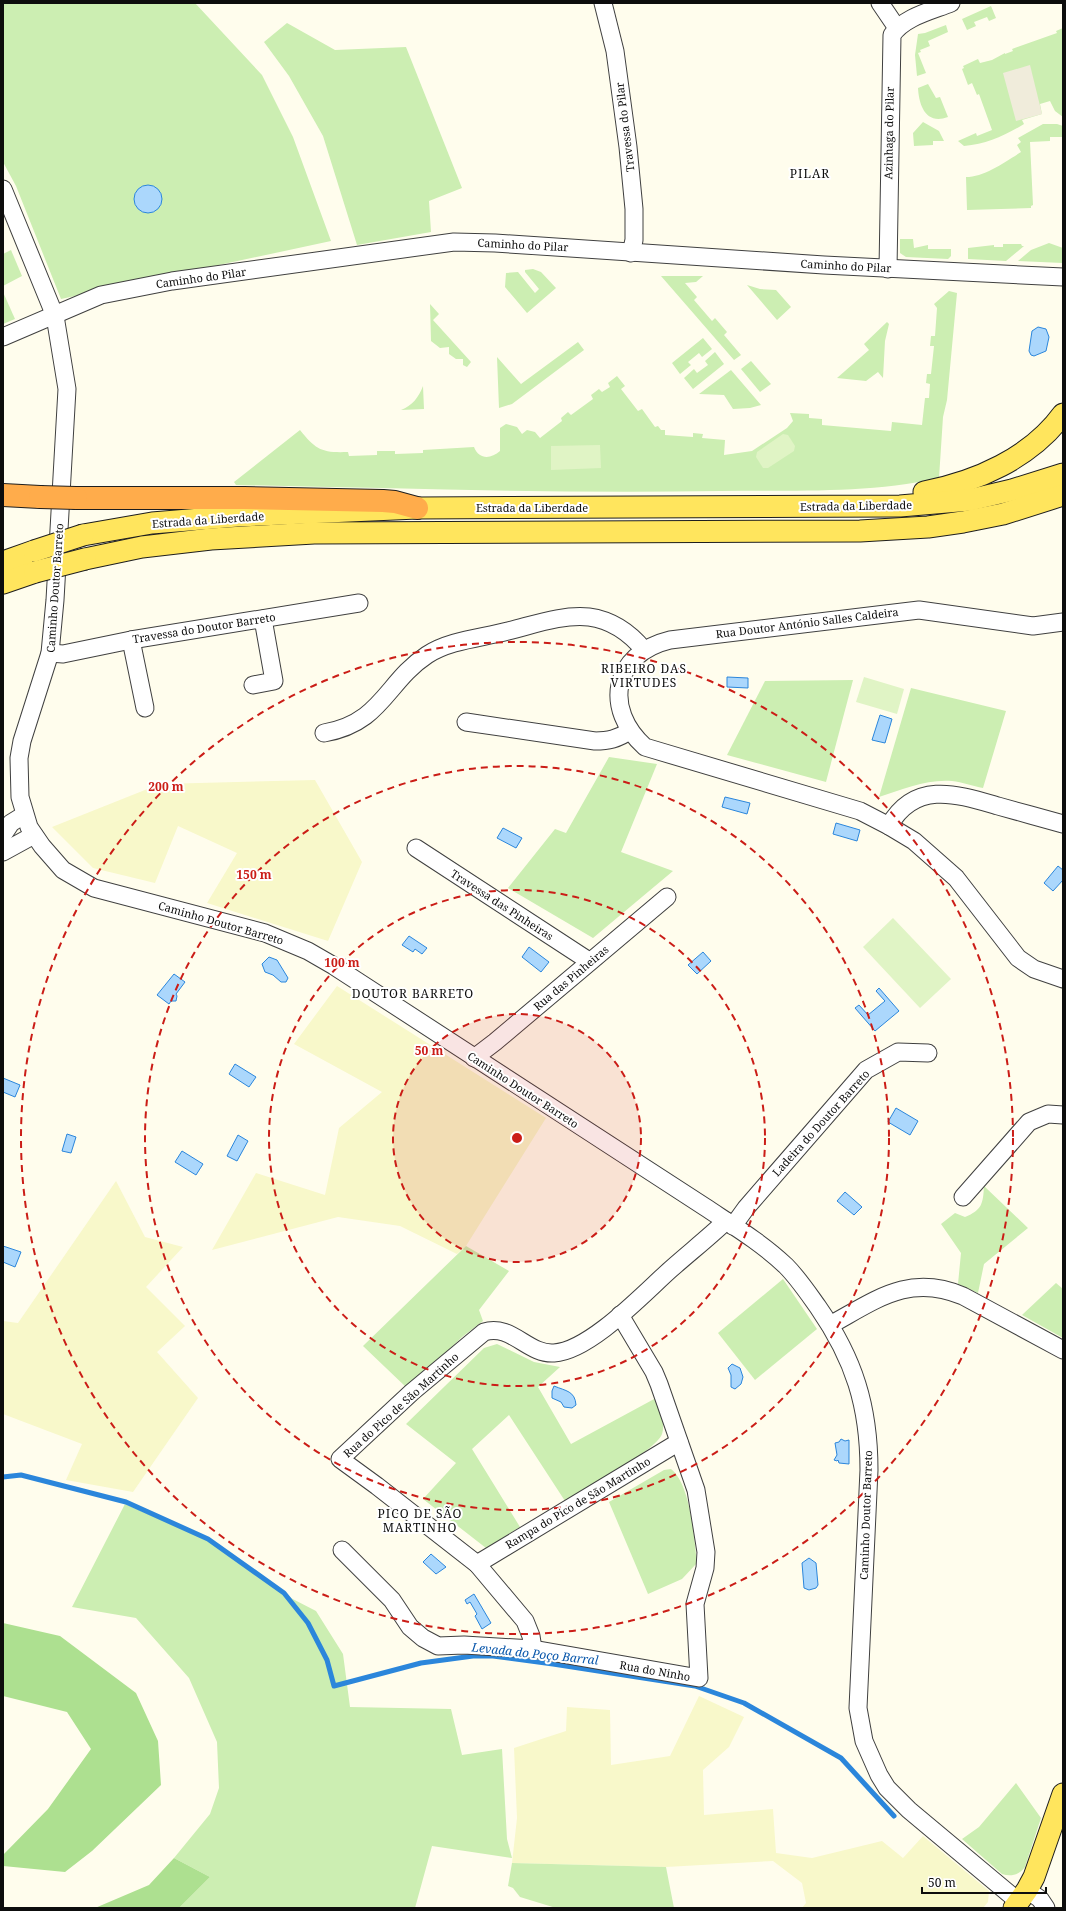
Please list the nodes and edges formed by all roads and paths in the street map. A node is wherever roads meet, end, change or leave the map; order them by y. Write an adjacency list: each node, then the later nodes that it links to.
1 (603, 3): 6 (street, Travessa do Pilar)
2 (880, 3): 4 (street)
3 (951, 3): 4 (street)
4 (897, 28): 7 (street, Azinhaga do Pilar)
5 (3, 189): 9 (street, Caminho Doutor Barreto)
6 (631, 253): 7 (street, Caminho do Pilar); 9 (street, Caminho do Pilar)
7 (888, 269): 8 (street, Caminho do Pilar)
8 (1060, 276)
9 (55, 316): 10 (street, Caminho do Pilar); 24 (street, Caminho Doutor Barreto)
10 (3, 337)
11 (1063, 414): 15 (main road)
12 (1063, 474): 15 (main road, Estrada da Liberdade)
13 (3, 495): 16 (highway, bridge)
14 (1063, 495): 18 (main road, Estrada da Liberdade, bridge)
15 (855, 506): 16 (main road, Estrada da Liberdade)
16 (417, 508): 17 (main road, Estrada da Liberdade, bridge)
17 (3, 562)
18 (3, 583)
19 (359, 603): 20 (street, Travessa do Doutor Barreto)
20 (263, 619): 22 (street, Travessa do Doutor Barreto); 25 (street)
21 (1063, 622): 23 (street, Rua Doutor António Salles Caldeira)
22 (131, 640): 24 (street, Travessa do Doutor Barreto); 26 (street)
23 (644, 650): 28 (street, Rua Doutor António Salles Caldeira); 29 (street)
24 (50, 653): 30 (street, Caminho Doutor Barreto)
25 (253, 685)
26 (145, 708)
27 (466, 722): 28 (street)
28 (629, 731): 32 (street, Rua Doutor António Salles Caldeira)
29 (324, 734)
30 (24, 815): 33 (street); 34 (street, Caminho Doutor Barreto)
31 (1063, 824): 32 (street)
32 (889, 826): 39 (street, Rua Doutor António Salles Caldeira)
33 (3, 835)
34 (34, 835): 36 (street); 41 (street, Caminho Doutor Barreto)
35 (416, 848): 38 (street, Travessa das Pinheiras)
36 (3, 852)
37 (667, 897): 38 (street, Rua das Pinheiras)
38 (589, 961): 41 (street, Rua das Pinheiras)
39 (1063, 979)
40 (928, 1054): 44 (street, Ladeira do Doutor Barreto)
41 (474, 1058): 44 (street, Caminho Doutor Barreto)
42 (1063, 1115): 43 (street)
43 (963, 1196)
44 (730, 1224): 45 (street, Rua do Pico de São Martinho); 46 (street, Caminho Doutor Barreto)
45 (620, 1315): 48 (street); 50 (street, Rua do Pico de São Martinho)
46 (830, 1325): 47 (street); 53 (street, Caminho Doutor Barreto)
47 (1063, 1350)
48 (679, 1442): 50 (street, Rampa do Pico de São Martinho); 51 (street, Rua do Ninho)
49 (342, 1550): 51 (street, Rua do Ninho)
50 (477, 1564): 51 (street, Rua do Pico de São Martinho)
51 (533, 1649)
52 (1063, 1794): 53 (main road)
53 (1020, 1900): 54 (street, Caminho Doutor Barreto)
54 (1046, 1908)

